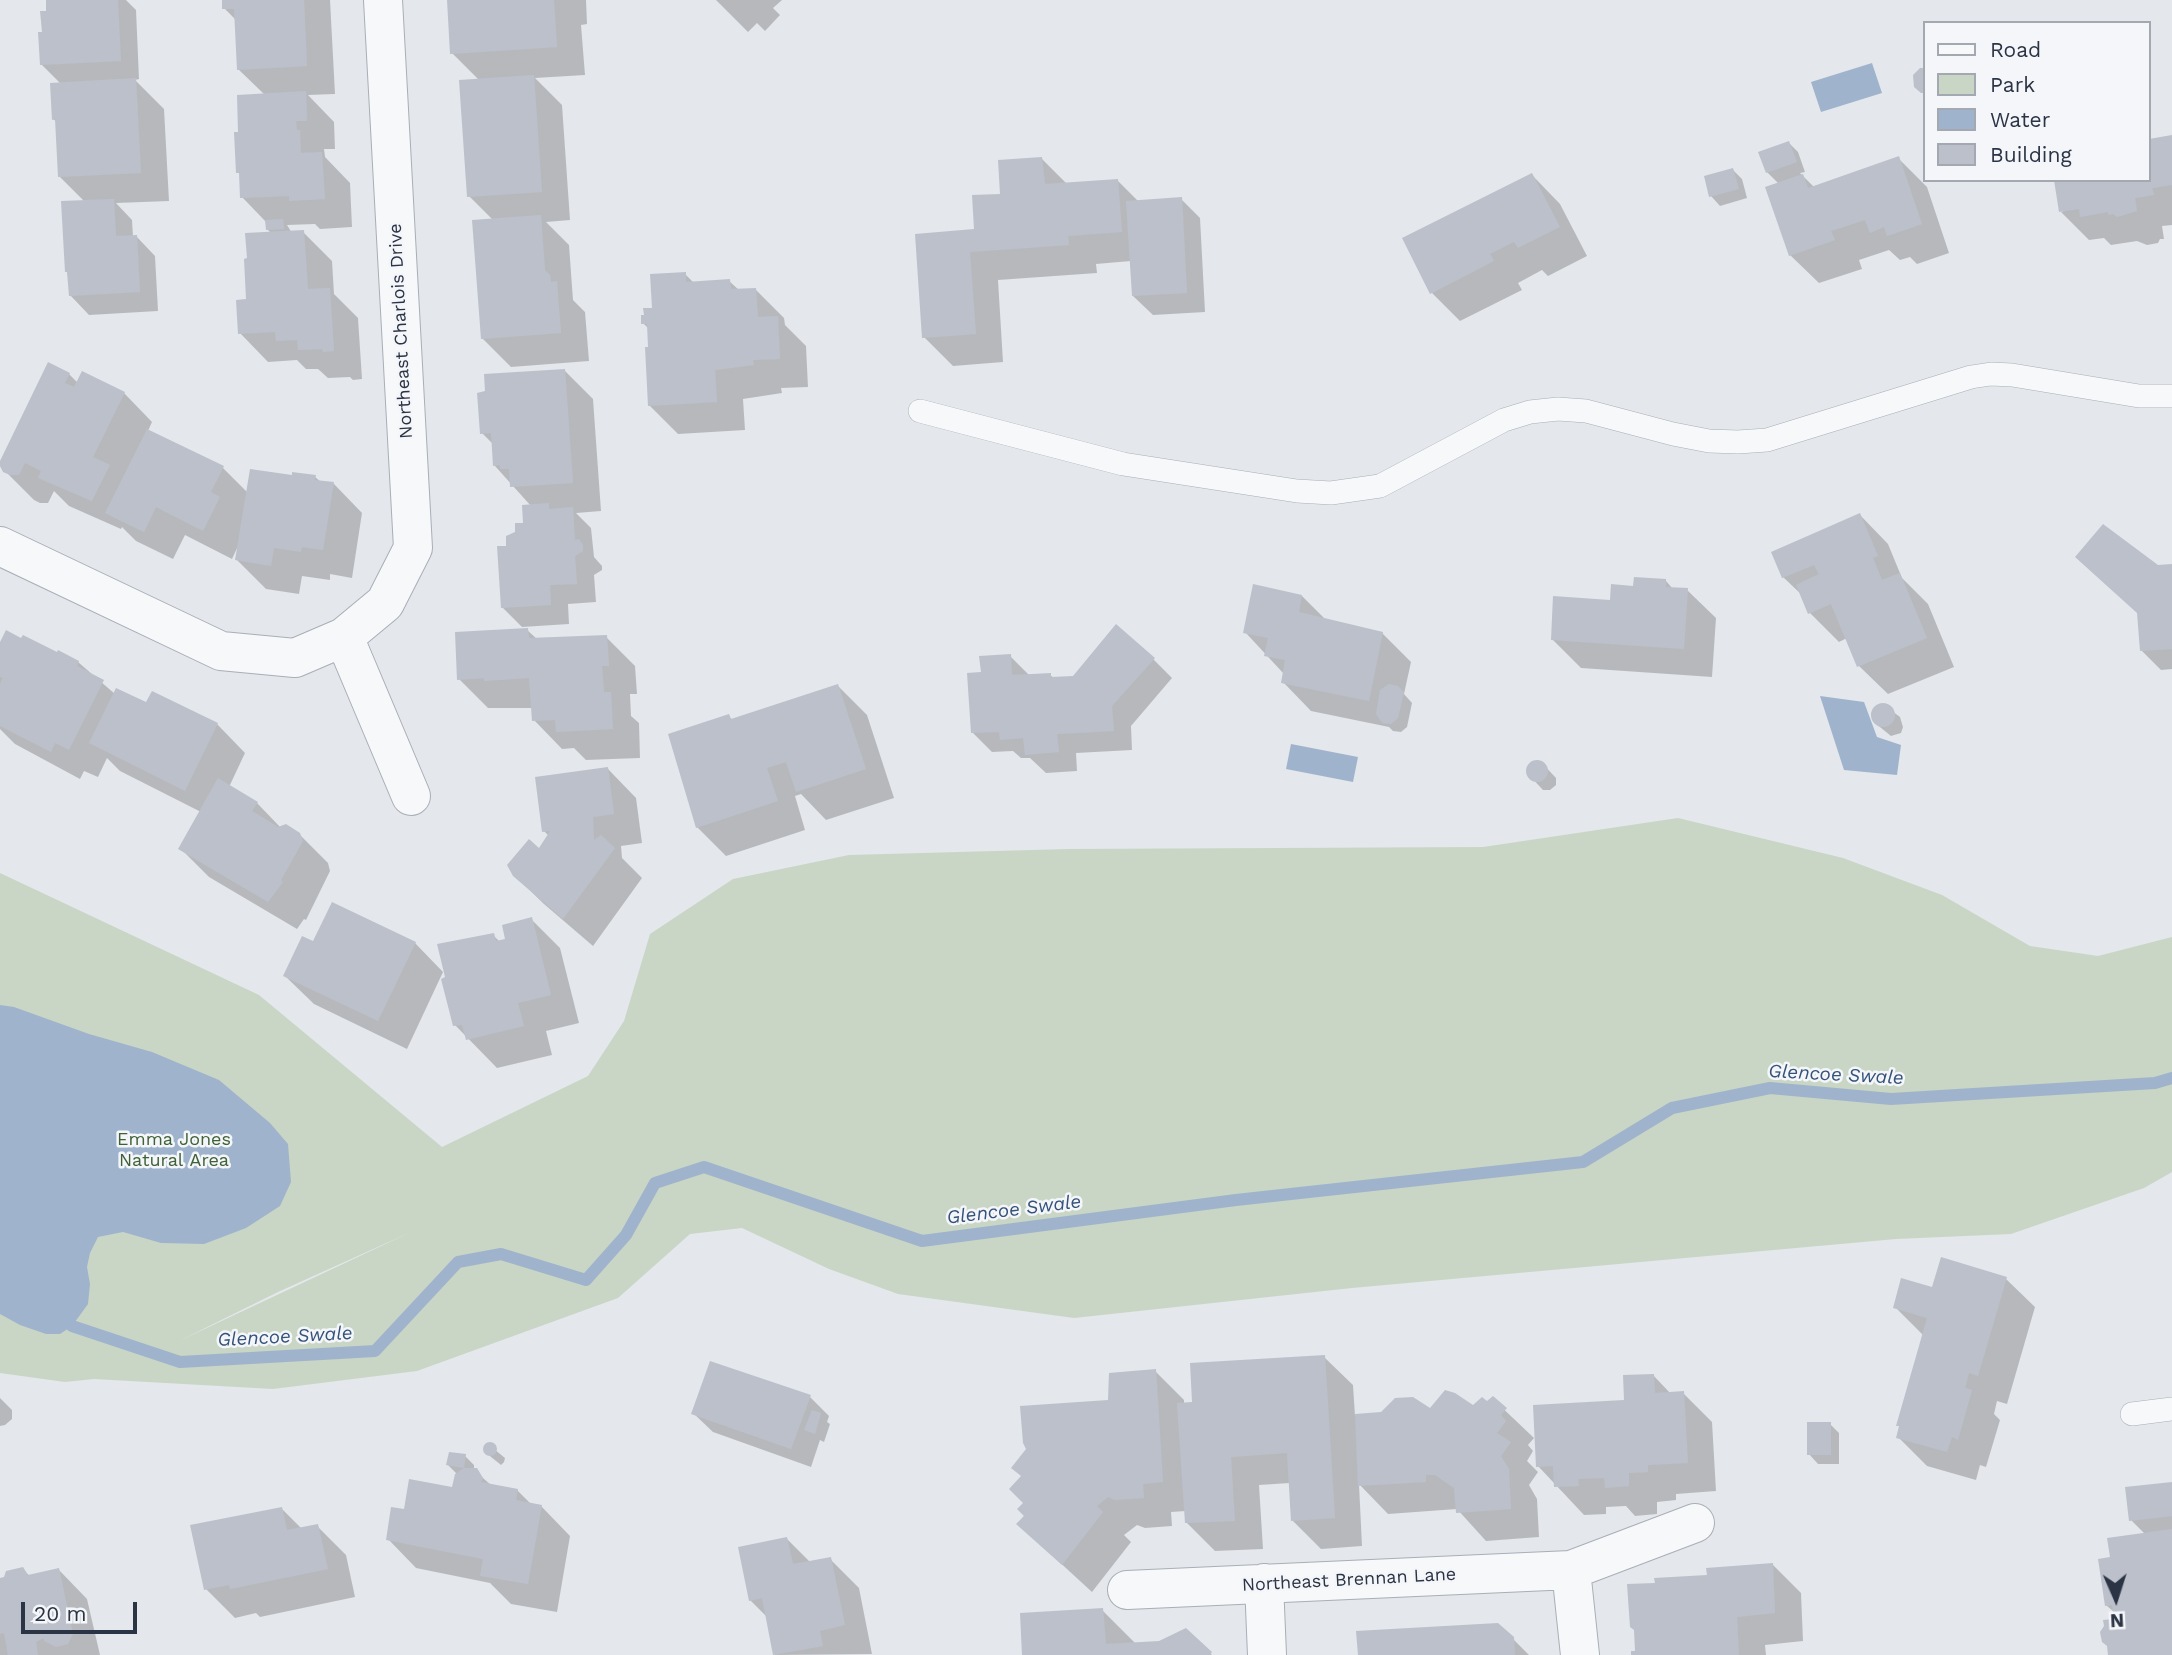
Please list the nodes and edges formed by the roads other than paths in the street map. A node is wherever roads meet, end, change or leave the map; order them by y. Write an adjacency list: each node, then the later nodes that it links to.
1 (383, 0): 5 (street, Northeast Charlois Drive)
2 (2172, 396): 3 (lane)
3 (920, 411)
4 (0, 546): 5 (street, Northeast Charlois Drive)
5 (344, 637): 6 (street)
6 (411, 796)
7 (2172, 1409): 8 (lane)
8 (2132, 1414)
9 (1695, 1524): 10 (street, Northeast Brennan Lane)
10 (1571, 1570): 11 (street, Northeast Brennan Lane); 14 (street)
11 (1264, 1583): 12 (street, Northeast Brennan Lane); 13 (street)
12 (1127, 1590)
13 (1267, 1655)
14 (1580, 1655)

